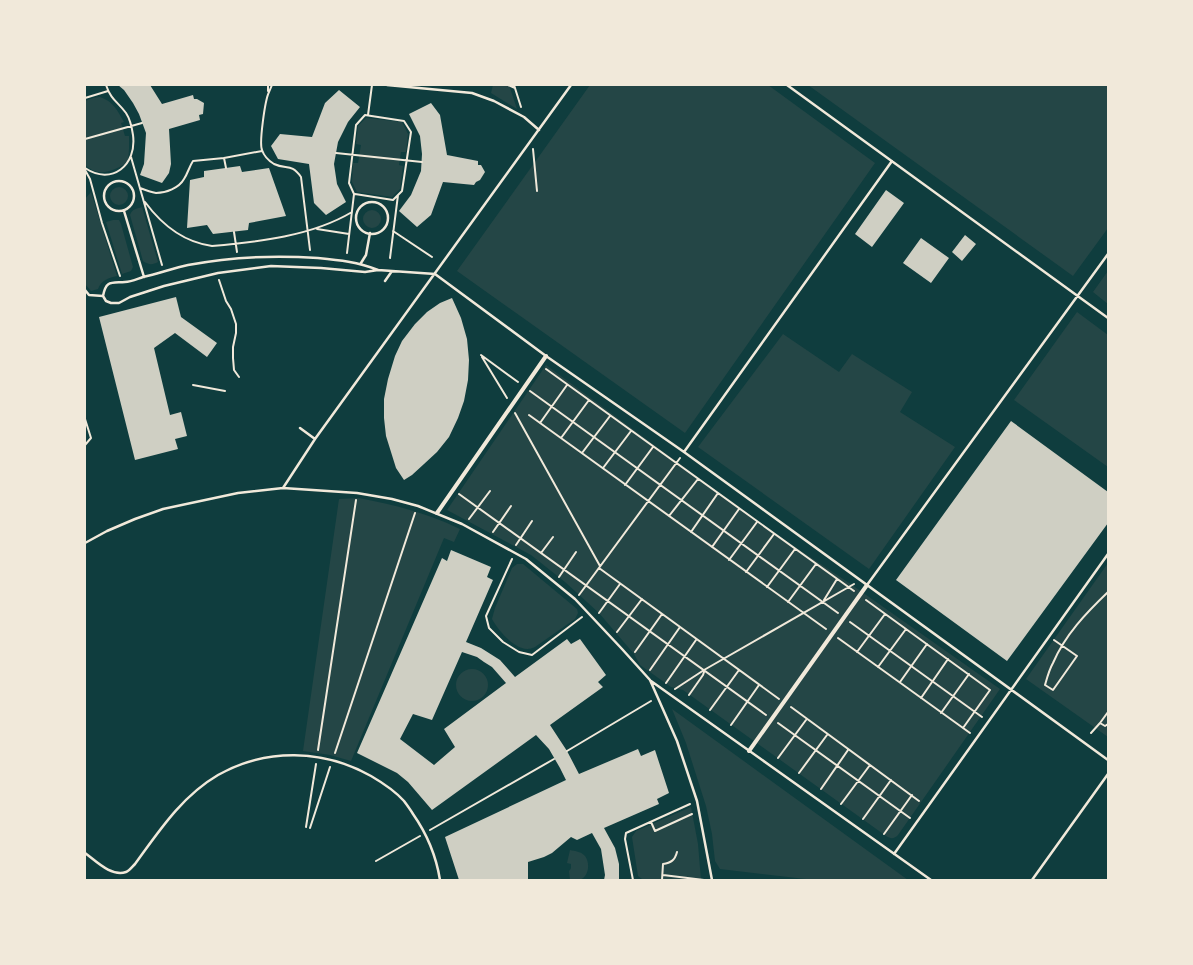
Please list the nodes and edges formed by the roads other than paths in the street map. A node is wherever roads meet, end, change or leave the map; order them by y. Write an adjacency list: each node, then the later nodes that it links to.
1 (387, 85): 4 (lane)
2 (571, 85): 4 (lane)
3 (787, 85): 5 (lane)
4 (539, 130): 12 (lane)
5 (892, 161): 18 (lane); 24 (lane)
6 (124, 210): 6 (lane); 13 (lane)
7 (370, 233): 7 (lane); 9 (lane)
8 (1108, 254): 18 (lane)
9 (361, 264): 10 (lane); 13 (lane)
10 (378, 270): 11 (lane); 17 (lane)
11 (392, 271): 12 (lane); 14 (lane)
12 (435, 274): 21 (lane); 23 (lane)
13 (144, 277): 17 (lane)
14 (385, 281)
15 (85, 290): 16 (lane)
16 (88, 296): 17 (lane); 19 (lane)
17 (103, 296)
18 (1078, 296): 20 (lane); 29 (lane)
19 (85, 299)
20 (1108, 318)
21 (546, 356): 24 (lane); 26 (street)
22 (300, 428): 23 (lane)
23 (315, 439): 25 (lane)
24 (684, 452): 29 (lane)
25 (283, 488): 26 (lane); 27 (lane)
26 (437, 514): 30 (lane)
27 (85, 543)
28 (1108, 554): 31 (lane)
29 (867, 585): 31 (lane); 32 (street)
30 (650, 680): 32 (lane); 38 (lane)
31 (1010, 690): 33 (lane); 36 (lane)
32 (749, 751): 36 (lane)
33 (1108, 760)
34 (1108, 774): 40 (lane)
35 (85, 853): 37 (lane)
36 (894, 854): 39 (lane)
37 (440, 880)
38 (712, 880)
39 (930, 880)
40 (1032, 880)

